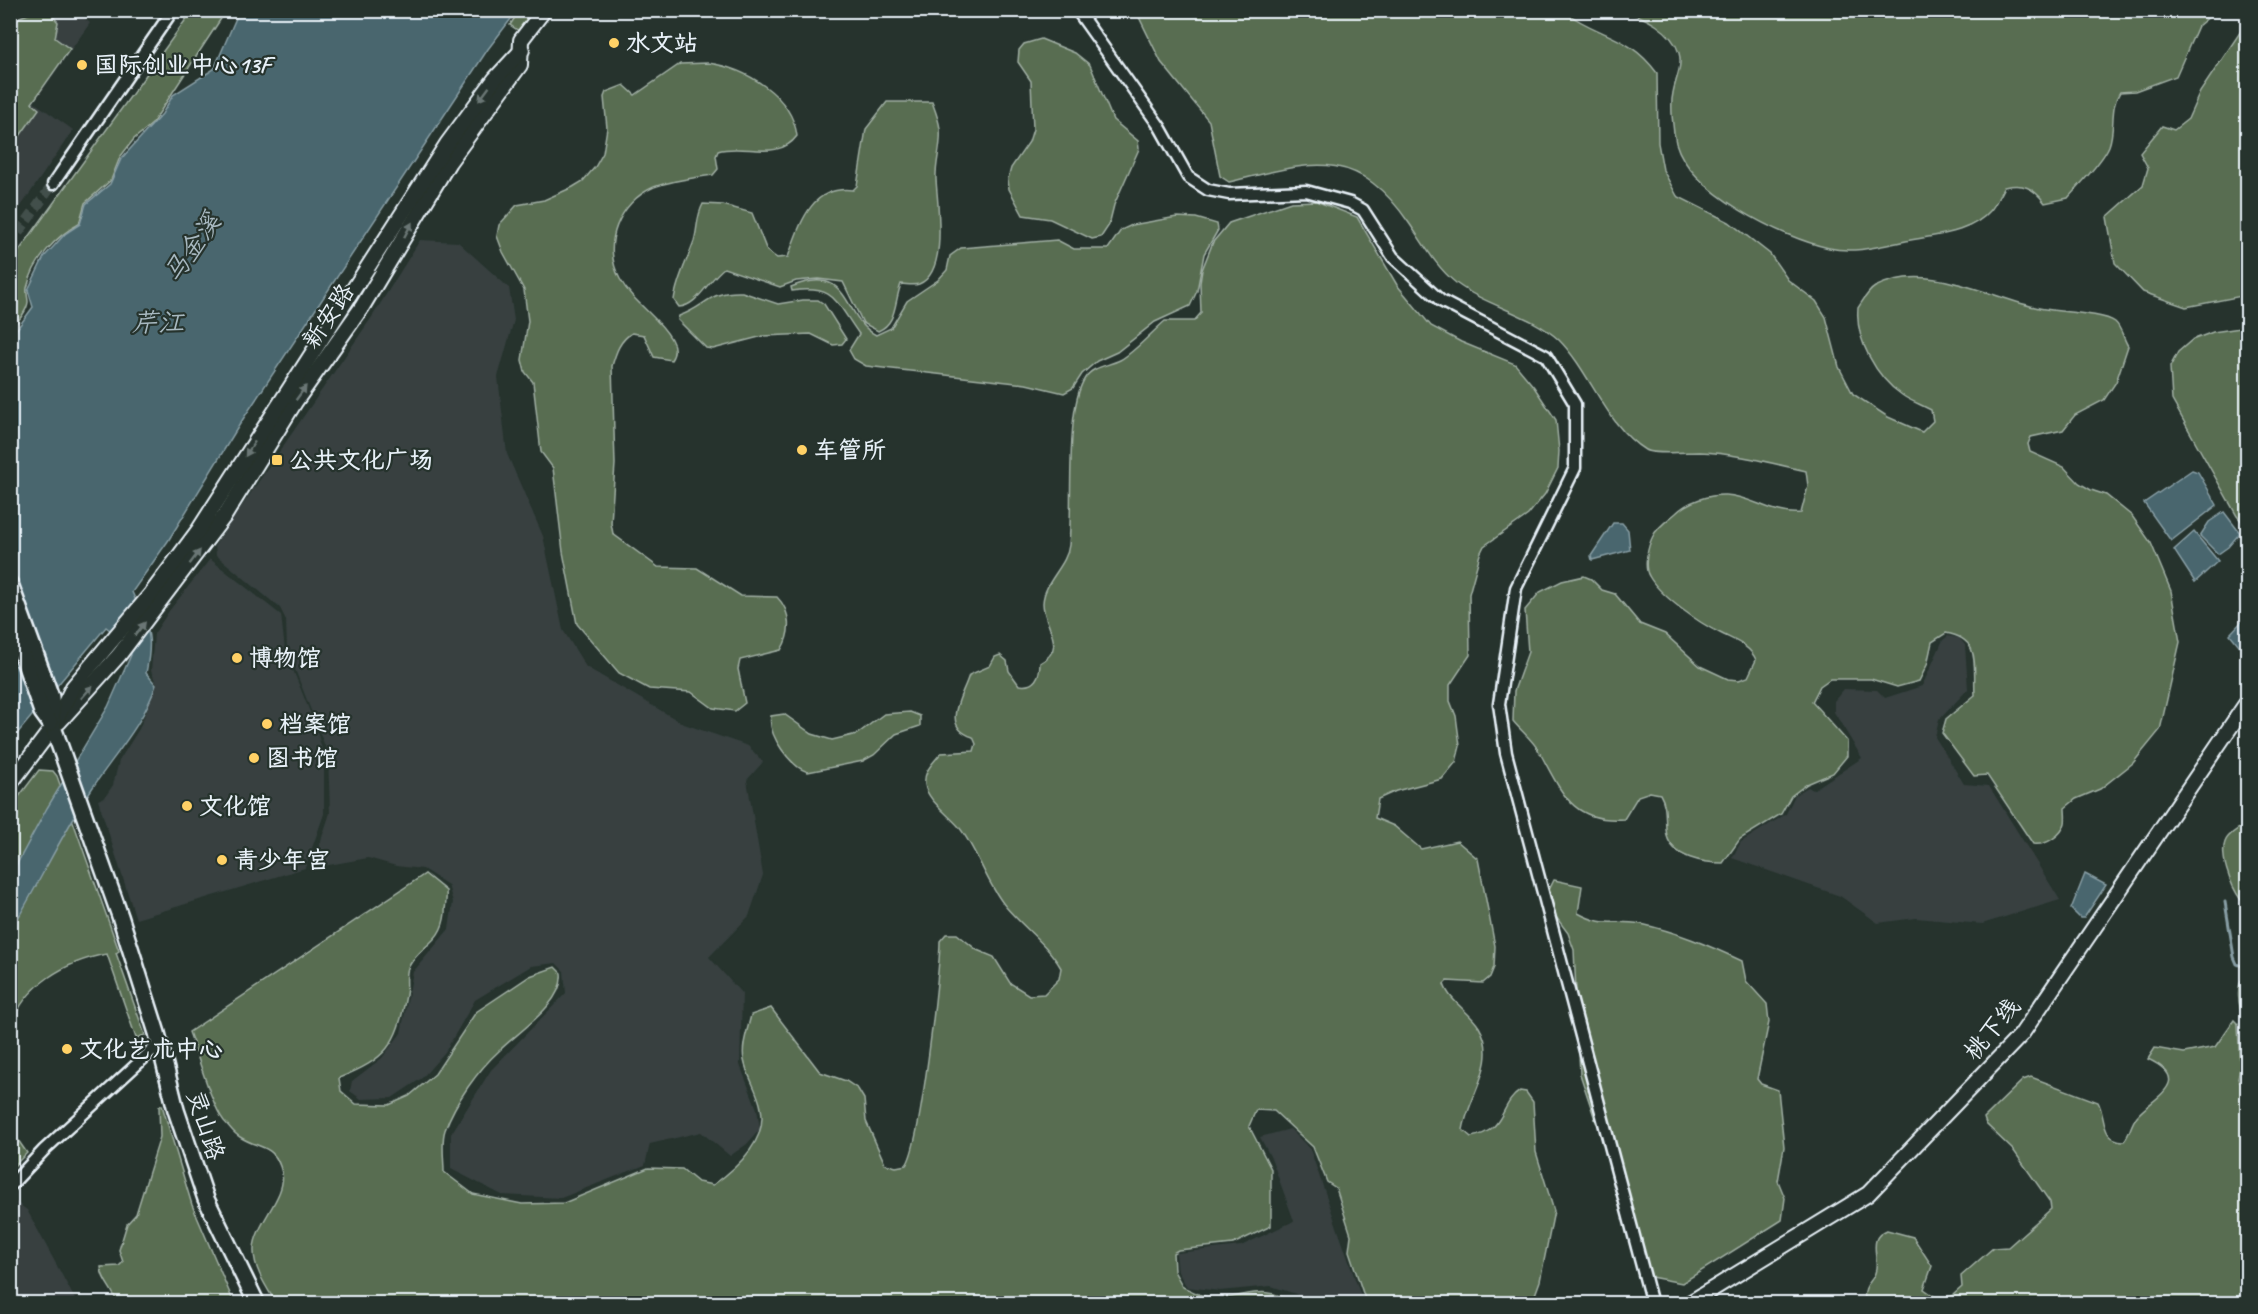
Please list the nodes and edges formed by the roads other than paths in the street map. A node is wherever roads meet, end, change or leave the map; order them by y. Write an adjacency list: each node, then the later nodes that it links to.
1 (173, 10): 4 (street)
2 (544, 10): 6 (main road, 新安路)
3 (1077, 10): 15 (street)
4 (53, 184)
5 (10, 584): 9 (highway)
6 (156, 599): 10 (main road, one-way to 6); 10 (main road)
7 (10, 620): 9 (highway)
8 (2247, 701): 16 (main road, 桃下线)
9 (46, 702): 10 (highway)
10 (53, 727): 11 (main road); 12 (highway, 灵山路)
11 (10, 784)
12 (159, 1044): 13 (street); 14 (highway, 灵山路)
13 (10, 1186)
14 (256, 1304)
15 (1652, 1304)
16 (1688, 1304)

